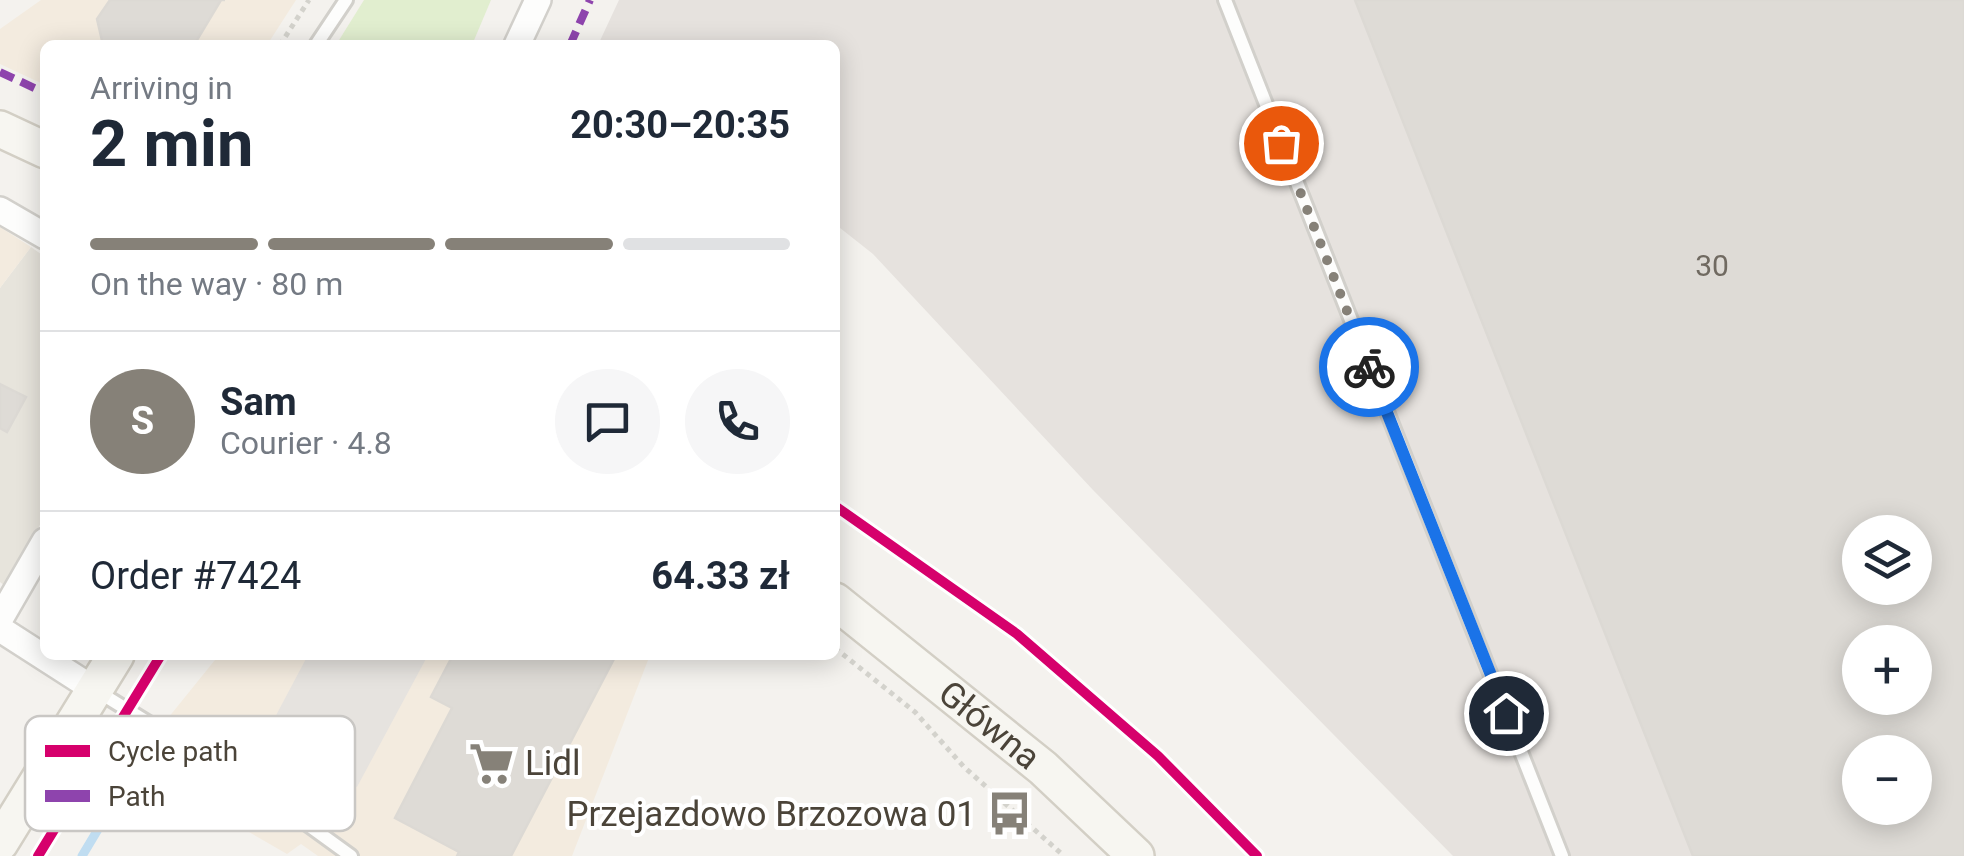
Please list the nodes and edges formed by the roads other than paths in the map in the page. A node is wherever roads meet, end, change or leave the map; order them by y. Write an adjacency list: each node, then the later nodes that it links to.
1 (346, 0): 4 (lane)
2 (538, 0): 5 (street)
3 (1224, 0): 25 (lane)
4 (319, 40)
5 (519, 40)
6 (0, 129): 7 (main road)
7 (40, 148)
8 (0, 210): 9 (street)
9 (40, 233)
10 (40, 550): 12 (street)
11 (840, 606): 24 (main road, Główna)
12 (0, 619)
13 (0, 630): 14 (street)
14 (40, 655)
15 (48, 660): 17 (street)
16 (113, 660): 17 (main road)
17 (95, 690): 18 (main road); 19 (lane)
18 (79, 716)
19 (137, 716)
20 (25, 802): 22 (main road)
21 (316, 831): 23 (lane)
22 (0, 842)
23 (351, 856)
24 (1136, 856)
25 (1562, 856)

